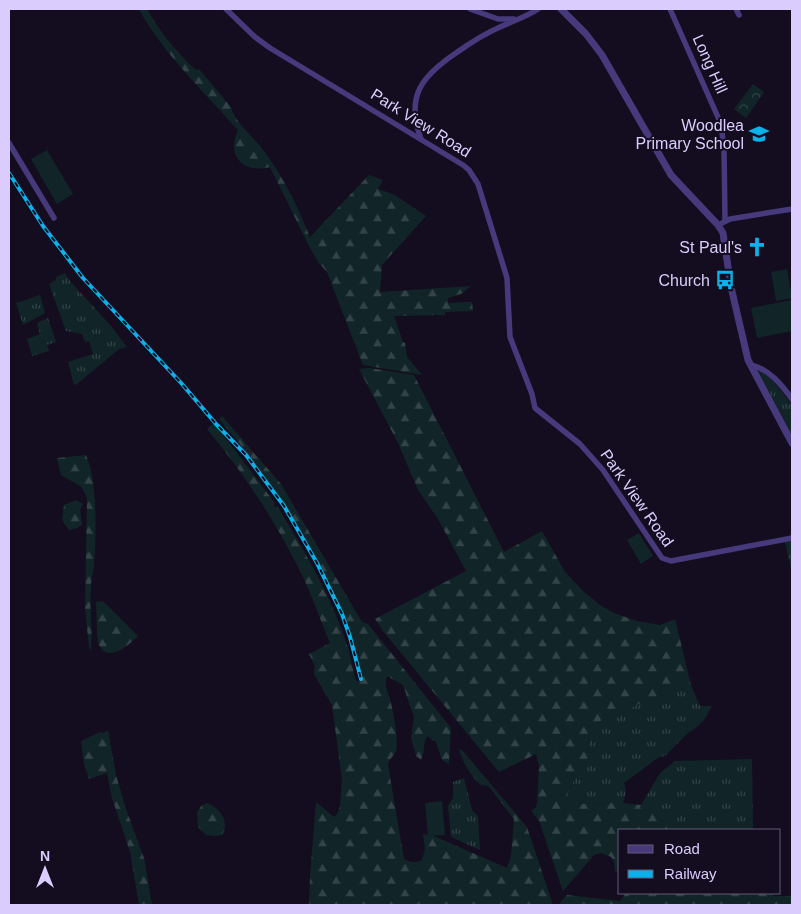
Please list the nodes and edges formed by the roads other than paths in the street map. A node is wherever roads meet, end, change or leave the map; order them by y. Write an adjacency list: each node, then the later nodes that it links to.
1 (226, 9): 9 (street, Park View Road)
2 (470, 9): 8 (street)
3 (538, 9): 8 (street)
4 (561, 9): 13 (street)
5 (670, 9): 13 (street, Long Hill)
6 (736, 9): 7 (street)
7 (739, 15)
8 (526, 17): 9 (street)
9 (421, 139): 17 (street, Park View Road)
10 (9, 143): 12 (street)
11 (792, 208): 13 (street)
12 (54, 218)
13 (722, 223): 14 (street)
14 (750, 364): 15 (street); 16 (street)
15 (792, 399)
16 (792, 443)
17 (792, 538)

